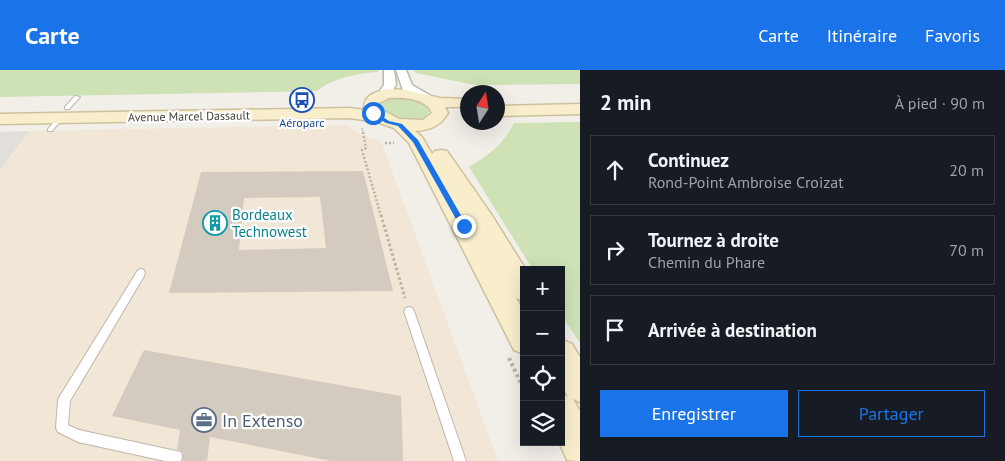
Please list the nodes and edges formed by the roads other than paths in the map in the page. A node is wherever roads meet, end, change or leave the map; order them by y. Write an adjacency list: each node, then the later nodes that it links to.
1 (389, 70): 3 (street)
2 (401, 70): 4 (street)
3 (379, 97): 4 (main road, Avenue Marcel Dassault); 12 (main road, Avenue Marcel Dassault); 13 (main road)
4 (427, 99): 6 (main road, Avenue Marcel Dassault); 15 (main road)
5 (580, 100): 7 (main road)
6 (460, 102)
7 (505, 102)
8 (0, 109): 12 (main road, Avenue Marcel Dassault)
9 (580, 109): 10 (main road)
10 (505, 111)
11 (460, 112): 15 (main road)
12 (63, 113): 13 (main road, Avenue Marcel Dassault); 14 (main road, Avenue Marcel Dassault)
13 (378, 117): 16 (main road, Avenue Marcel Dassault)
14 (0, 119)
15 (434, 120): 16 (main road); 18 (main road)
16 (400, 125): 20 (main road)
17 (141, 273): 25 (lane)
18 (520, 283)
19 (409, 311): 26 (lane)
20 (520, 332)
21 (562, 356): 22 (main road)
22 (580, 386)
23 (565, 419): 24 (main road)
24 (580, 447)
25 (176, 457)
26 (460, 461)

